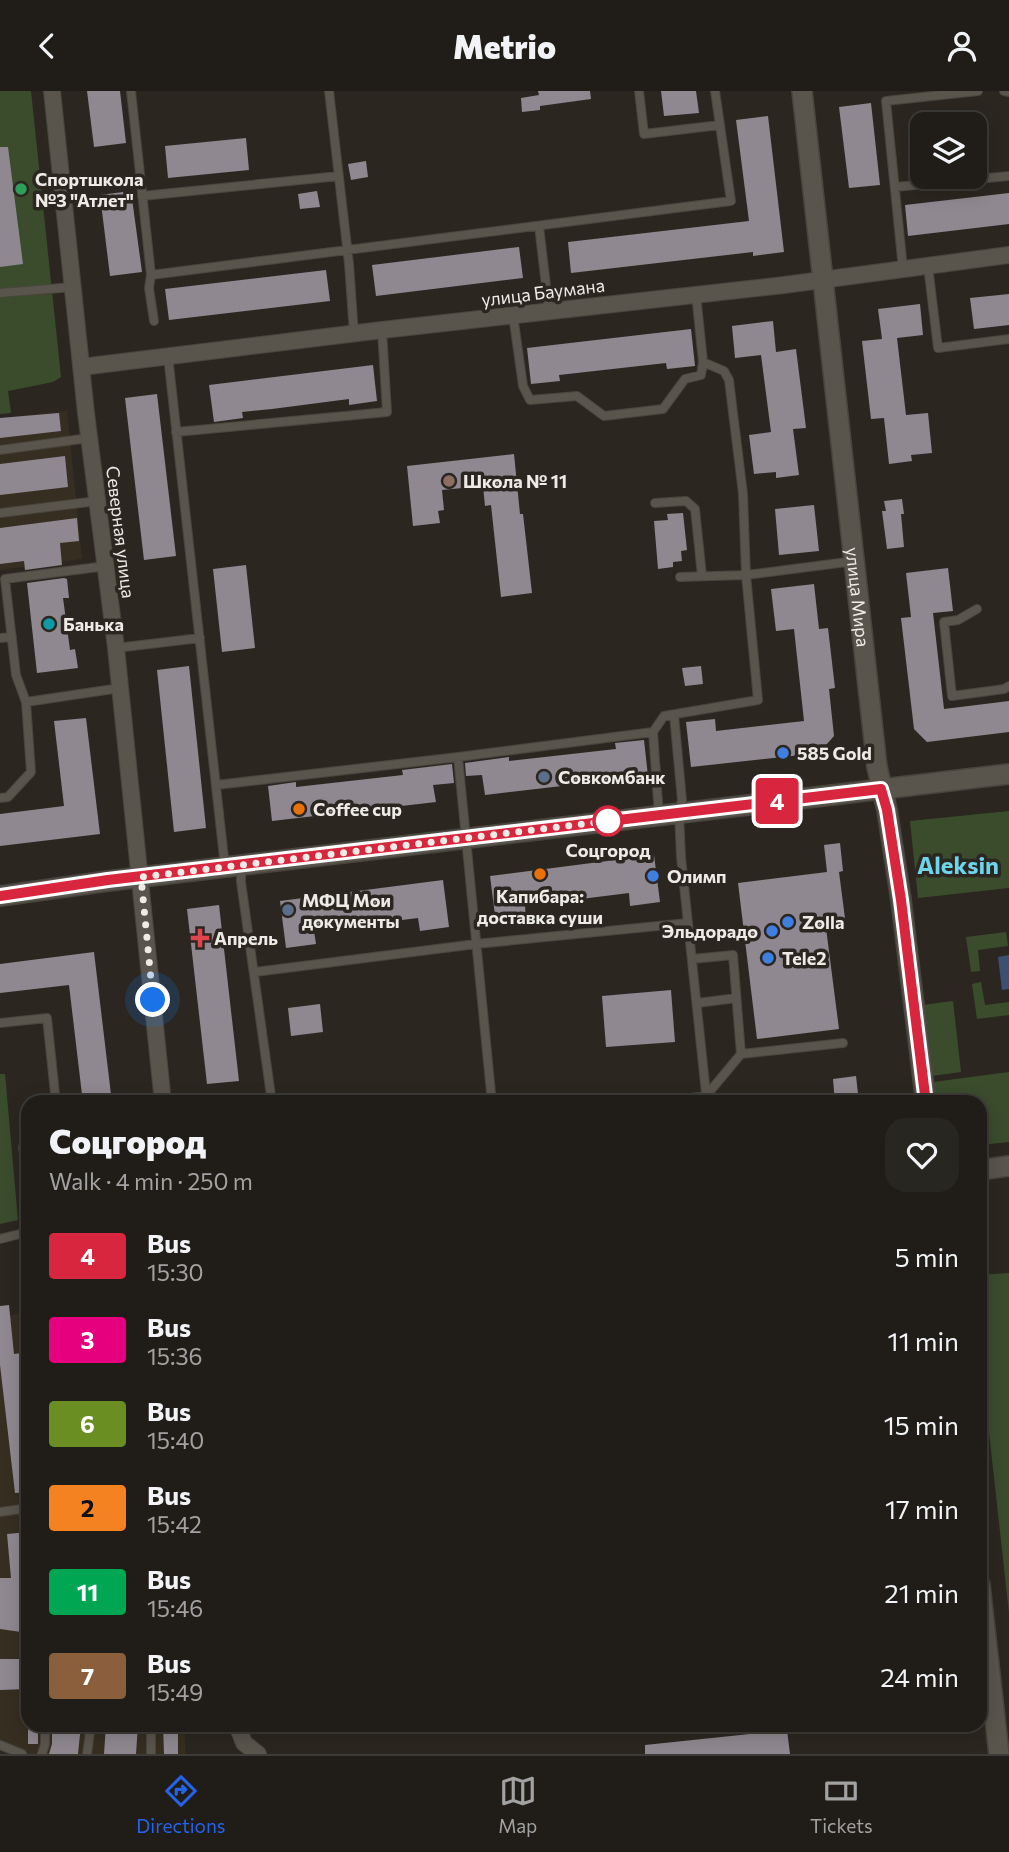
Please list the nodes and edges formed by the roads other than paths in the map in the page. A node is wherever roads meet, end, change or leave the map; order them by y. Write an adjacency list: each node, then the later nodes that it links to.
1 (52, 91): 22 (street, Северная улица)
2 (131, 91): 14 (lane)
3 (329, 91): 11 (lane)
4 (639, 91): 10 (lane)
5 (715, 91): 10 (lane)
6 (802, 91): 21 (street, улица Мира)
7 (978, 91): 13 (lane)
8 (1004, 91): 9 (lane)
9 (1009, 92)
10 (720, 125): 15 (lane)
11 (338, 176): 14 (lane); 16 (lane)
12 (1009, 176): 13 (lane)
13 (895, 187): 19 (lane)
14 (142, 196): 20 (lane)
15 (539, 226): 16 (lane); 25 (lane)
16 (347, 251): 20 (lane); 29 (lane)
17 (1009, 255): 18 (street, улица Баумана)
18 (928, 266): 19 (street, улица Баумана); 30 (lane)
19 (903, 269): 21 (street, улица Баумана)
20 (151, 275): 27 (lane)
21 (824, 279): 24 (street, улица Баумана); 40 (street, улица Мира)
22 (72, 287): 23 (lane); 33 (street, Северная улица)
23 (0, 293)
24 (696, 294): 25 (street, улица Баумана); 32 (lane)
25 (549, 311): 26 (street, улица Баумана)
26 (513, 315): 28 (street, улица Баумана); 32 (lane)
27 (154, 321)
28 (382, 330): 29 (street, улица Баумана); 34 (lane)
29 (354, 334): 31 (street, улица Баумана)
30 (1009, 339)
31 (168, 356): 33 (street, улица Баумана); 34 (lane)
32 (703, 362): 42 (lane)
33 (81, 367): 35 (street, Северная улица)
34 (176, 432): 48 (lane)
35 (89, 438): 36 (lane); 37 (street, Северная улица)
36 (0, 450)
37 (97, 501): 39 (lane); 41 (street, Северная улица)
38 (655, 503): 43 (lane)
39 (0, 513)
40 (855, 561): 42 (lane); 58 (street, улица Мира)
41 (106, 566): 46 (lane); 49 (street, Северная улица)
42 (746, 575): 43 (lane); 53 (lane)
43 (702, 576): 44 (lane)
44 (680, 577)
45 (977, 609): 50 (lane)
46 (12, 637): 47 (lane); 52 (lane)
47 (0, 638)
48 (201, 638): 49 (lane); 57 (lane)
49 (116, 648): 51 (street, Северная улица)
50 (1009, 686)
51 (120, 688): 52 (lane); 63 (street, Северная улица)
52 (26, 702): 59 (lane)
53 (674, 715): 54 (lane); 60 (lane)
54 (653, 732): 55 (lane); 60 (lane)
55 (458, 757): 57 (lane); 61 (lane)
56 (1009, 774): 58 (street)
57 (216, 785): 62 (lane)
58 (881, 789): 60 (street); 80 (street, улица Мира)
59 (0, 798)
60 (669, 814): 61 (street); 65 (lane)
61 (467, 838): 62 (street); 66 (lane)
62 (233, 866): 63 (street); 68 (lane)
63 (141, 877): 64 (street); 75 (street, Северная улица)
64 (0, 896)
65 (688, 923): 66 (lane); 67 (lane)
66 (476, 944): 68 (lane); 77 (lane)
67 (692, 959): 69 (lane); 70 (lane)
68 (255, 972): 76 (lane)
69 (736, 998): 70 (lane); 73 (lane)
70 (698, 1003): 78 (lane)
71 (0, 1023): 74 (lane)
72 (843, 1043): 73 (lane)
73 (741, 1054): 79 (lane)
74 (55, 1095)
75 (162, 1095)
76 (271, 1095)
77 (491, 1095)
78 (707, 1095)
79 (710, 1095)
80 (925, 1095)
81 (1009, 1166): 82 (street)
82 (987, 1169)
83 (21, 1234): 84 (lane)
84 (0, 1239)
85 (21, 1509): 86 (lane)
86 (0, 1512)
87 (987, 1647): 98 (street)
88 (45, 1732): 94 (lane)
89 (90, 1732): 95 (lane)
90 (151, 1732): 96 (lane)
91 (240, 1732): 97 (street)
92 (0, 1745): 93 (lane)
93 (22, 1754)
94 (42, 1754)
95 (87, 1754)
96 (151, 1754)
97 (257, 1754)
98 (999, 1754)

